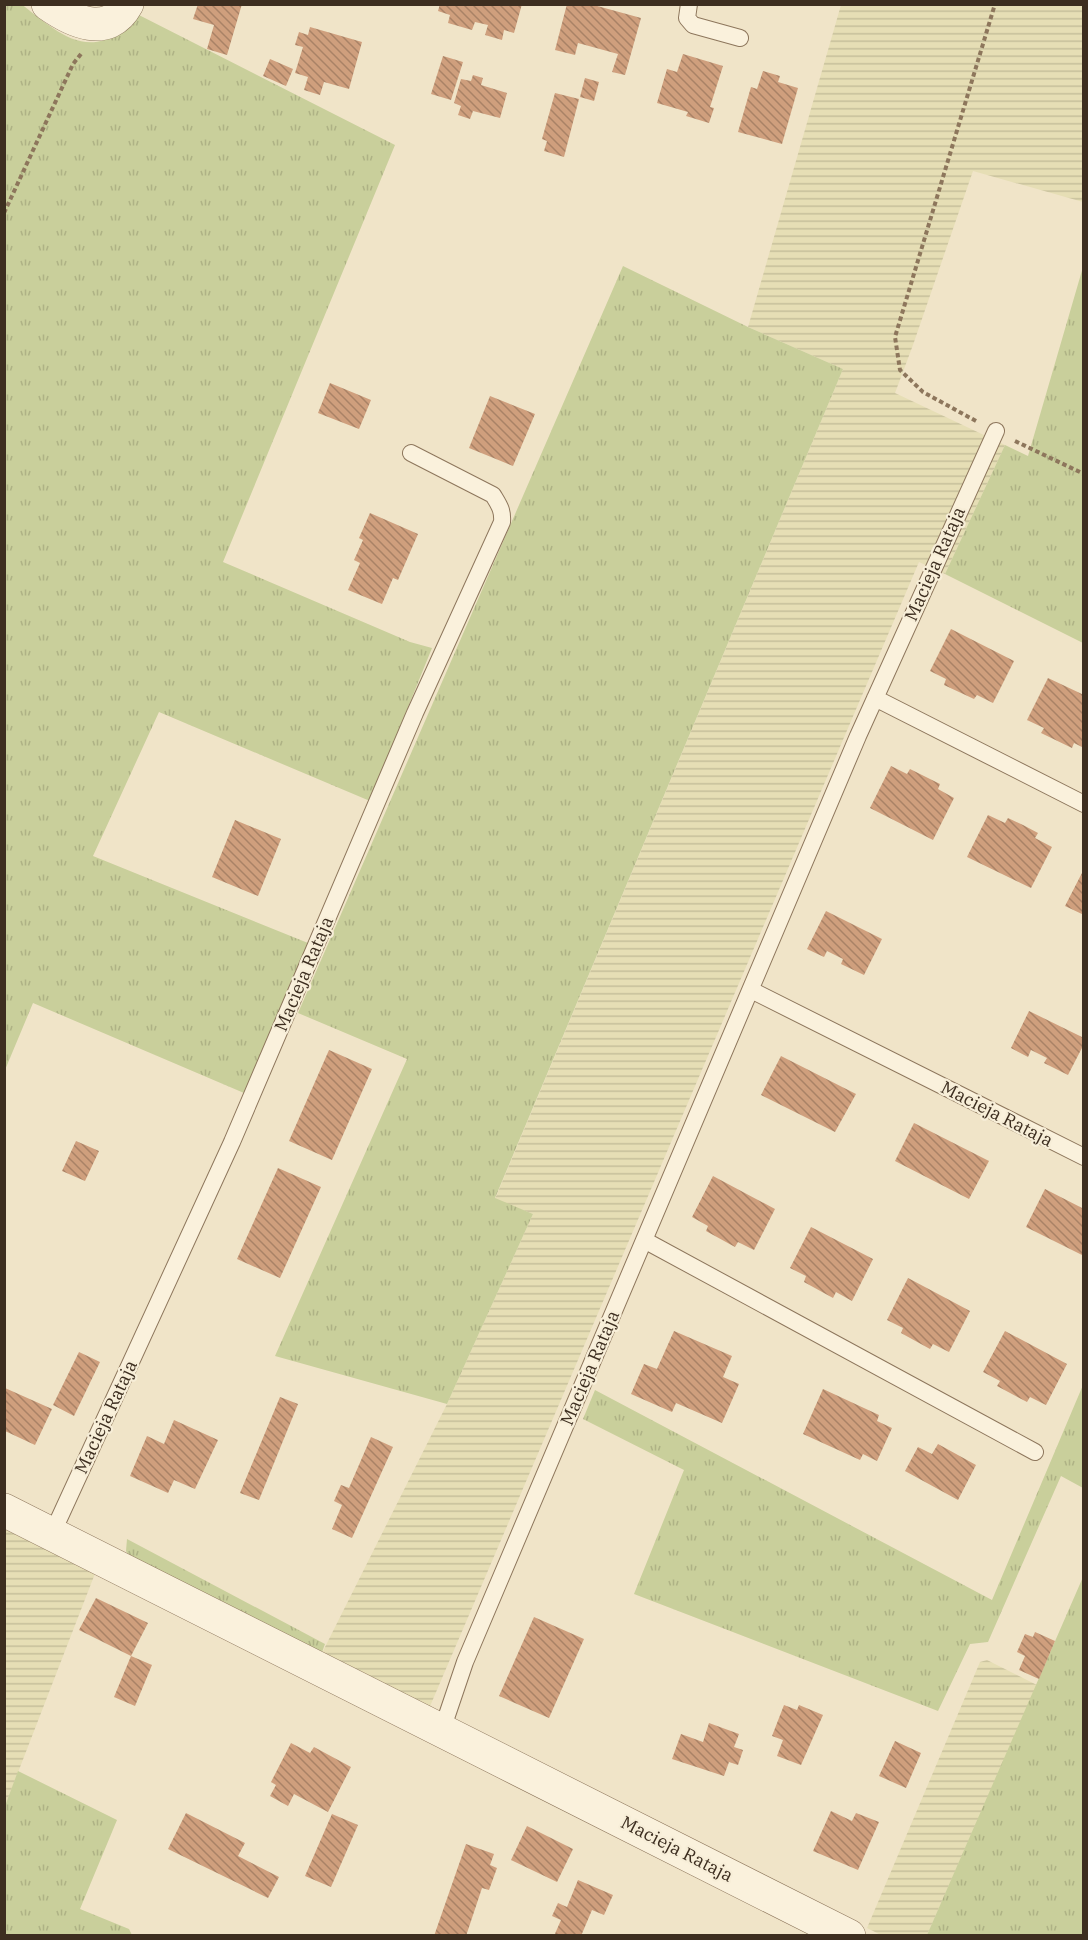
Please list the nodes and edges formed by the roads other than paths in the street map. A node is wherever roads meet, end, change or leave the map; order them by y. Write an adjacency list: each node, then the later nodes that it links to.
1 (48, 4): 3 (street)
2 (689, 4): 4 (lane)
3 (114, 14)
4 (740, 38)
5 (996, 431): 7 (lane, Macieja Rataja)
6 (411, 453): 14 (lane, Macieja Rataja)
7 (875, 698): 8 (lane); 9 (lane, Macieja Rataja)
8 (1083, 804)
9 (750, 990): 10 (lane, Macieja Rataja); 11 (lane, Macieja Rataja)
10 (1083, 1157)
11 (644, 1240): 12 (lane); 15 (lane, Macieja Rataja)
12 (1035, 1452)
13 (4, 1510): 14 (street, Macieja Rataja)
14 (52, 1534): 15 (street, Macieja Rataja)
15 (442, 1730): 16 (street, Macieja Rataja)
16 (849, 1935)

